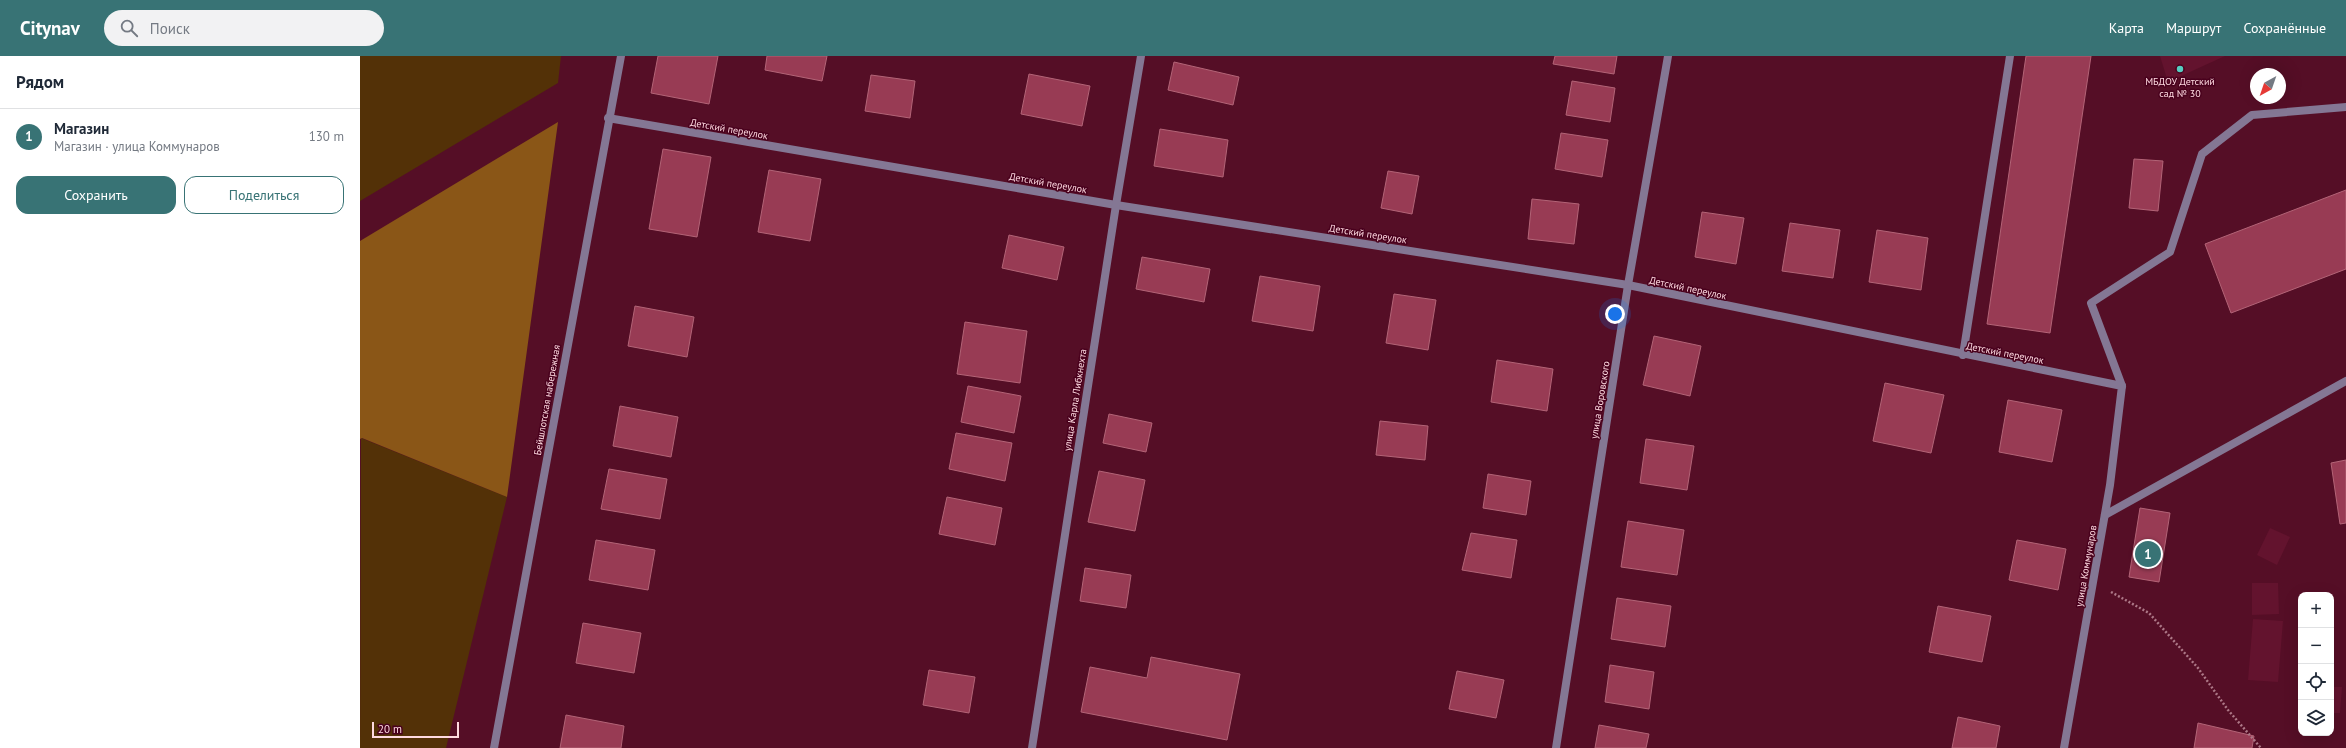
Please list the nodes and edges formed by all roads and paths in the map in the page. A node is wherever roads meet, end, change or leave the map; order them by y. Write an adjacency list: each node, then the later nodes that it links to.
1 (621, 56): 6 (street, Бейшлотская набережная)
2 (1141, 56): 7 (street, улица Карла Либкнехта)
3 (1668, 56): 8 (street, улица Воровского)
4 (2010, 56): 9 (street)
5 (2346, 107): 11 (street)
6 (608, 118): 7 (street, Детский переулок); 14 (street, Бейшлотская набережная)
7 (1116, 205): 8 (street, Детский переулок); 15 (street, улица Карла Либкнехта)
8 (1628, 286): 9 (street, Детский переулок); 16 (street, улица Воровского)
9 (1963, 355): 11 (street, Детский переулок)
10 (2346, 382): 12 (street)
11 (2122, 386): 12 (street, улица Коммунаров)
12 (2105, 515): 13 (street, улица Коммунаров)
13 (2093, 582): 17 (street, улица Коммунаров); 18 (path)
14 (494, 748)
15 (1032, 748)
16 (1556, 748)
17 (2064, 748)
18 (2261, 748)

